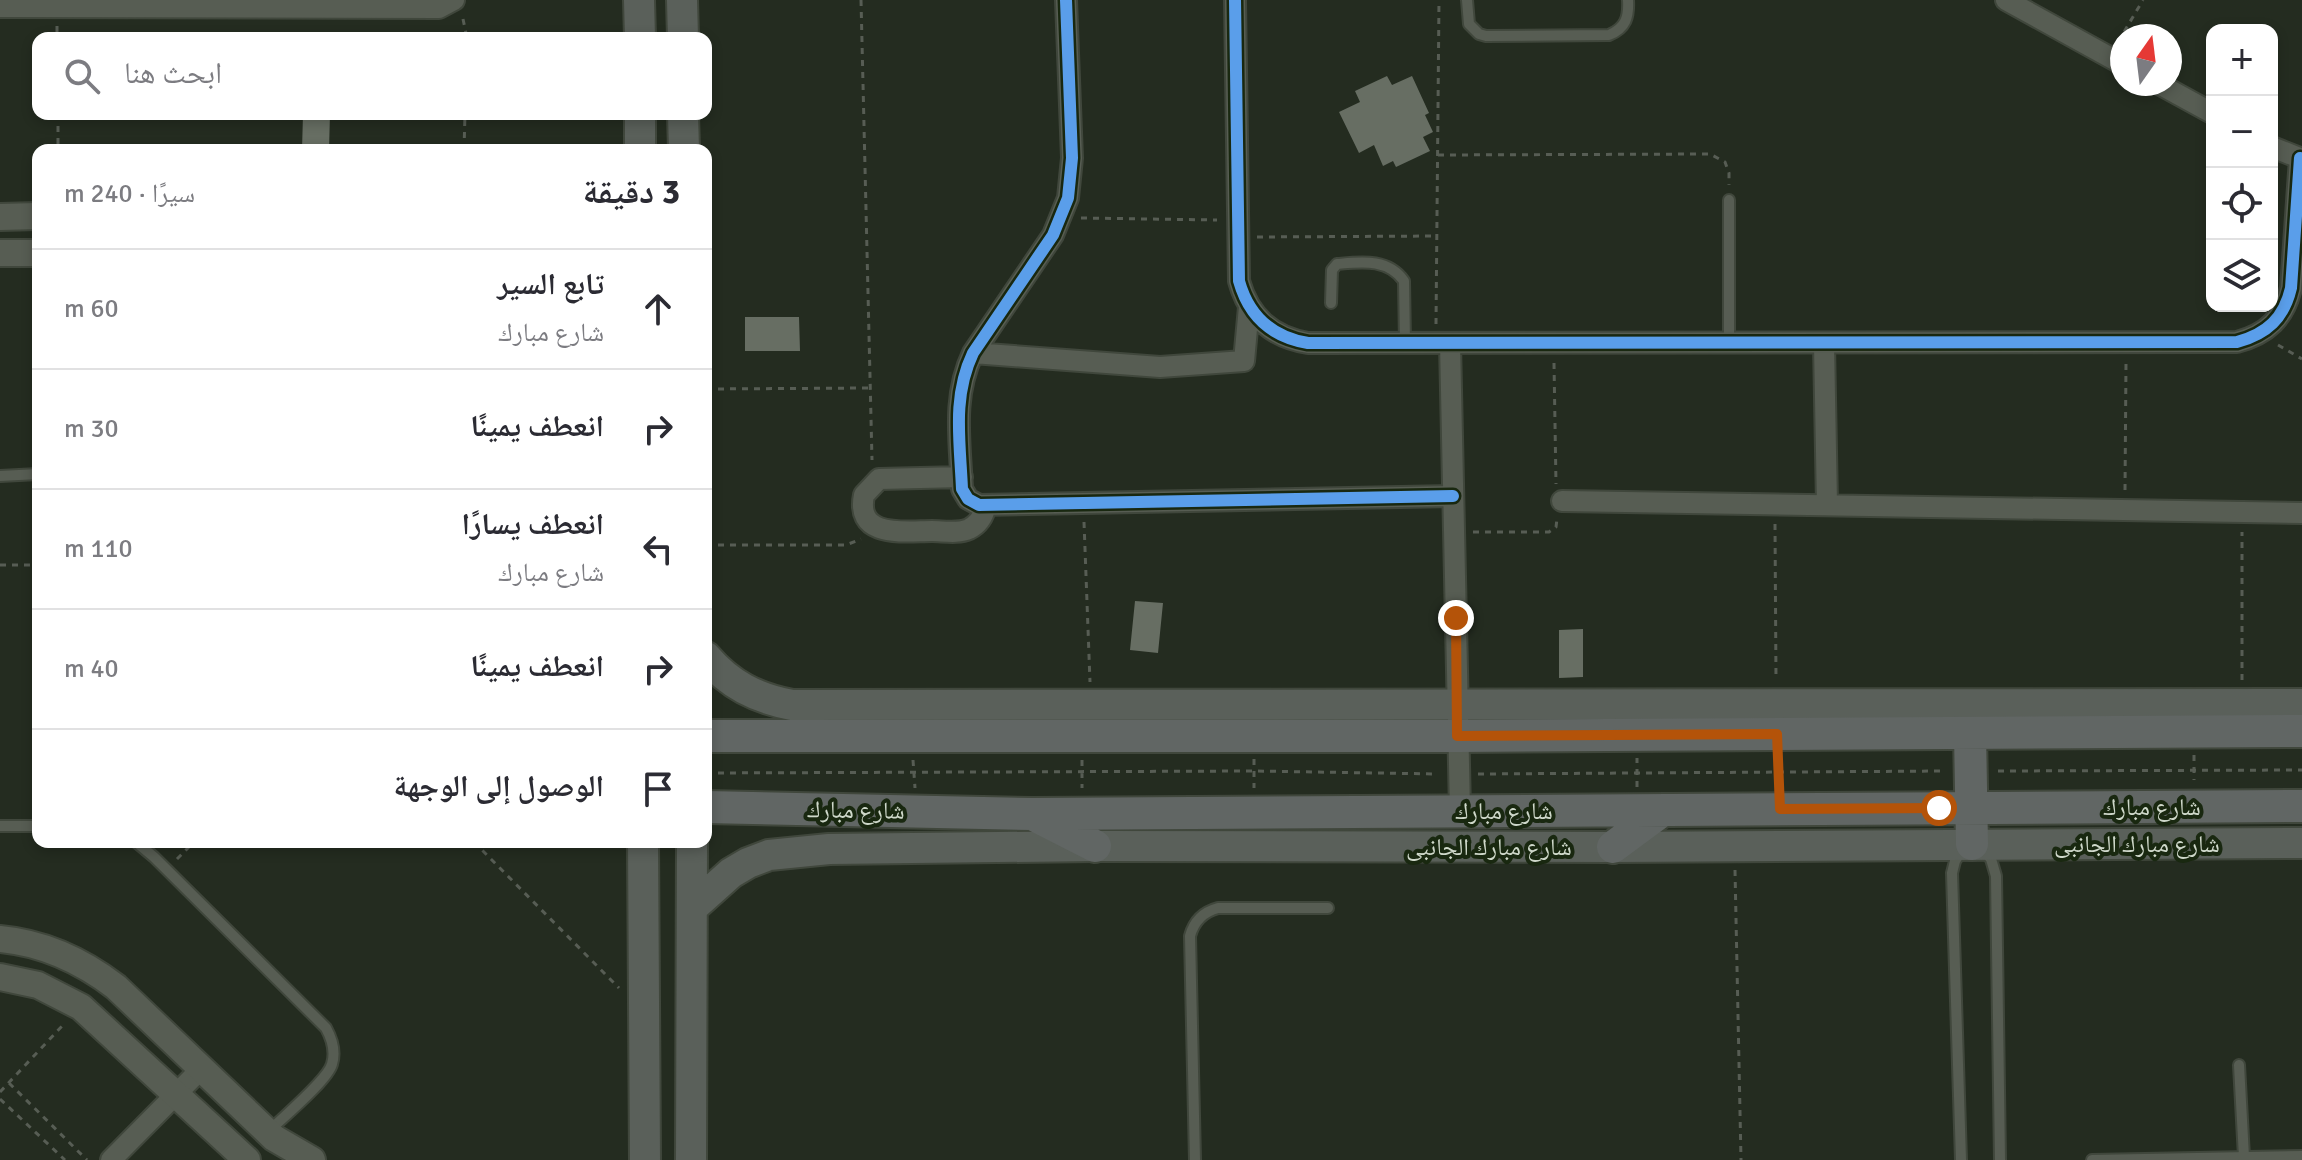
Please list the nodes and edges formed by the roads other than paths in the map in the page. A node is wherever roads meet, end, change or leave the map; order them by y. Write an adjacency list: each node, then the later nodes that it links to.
1 (454, 0): 9 (street)
2 (639, 0): 11 (main road)
3 (682, 0): 12 (main road)
4 (1066, 0): 33 (street)
5 (1235, 0): 28 (street)
6 (1467, 0): 7 (lane)
7 (1628, 0)
8 (2006, 0): 13 (street)
9 (30, 3): 10 (street)
10 (0, 7)
11 (640, 32)
12 (683, 32)
13 (2110, 57)
14 (2181, 96): 15 (street)
15 (2206, 110)
16 (640, 120): 18 (main road)
17 (683, 120): 19 (main road)
18 (640, 144)
19 (684, 144)
20 (2278, 149): 21 (street)
21 (2301, 158): 32 (street)
22 (1729, 200): 31 (lane)
23 (32, 216): 24 (street)
24 (0, 217)
25 (0, 253): 26 (street)
26 (32, 253)
27 (1331, 303): 29 (lane)
28 (1249, 307): 29 (street); 33 (street)
29 (1405, 343): 30 (street)
30 (1443, 343): 31 (street); 37 (street)
31 (1729, 343): 32 (street)
32 (1824, 344): 40 (street)
33 (973, 353): 36 (street)
34 (32, 474): 35 (lane)
35 (0, 476)
36 (962, 477): 39 (street); 39 (street)
37 (1453, 496): 39 (street); 45 (street)
38 (1558, 499): 40 (street)
39 (986, 505)
40 (1827, 505): 41 (street)
41 (2302, 513)
42 (712, 663): 45 (main road)
43 (2302, 704): 44 (main road)
44 (1776, 719): 45 (main road); 45 (main road); 47 (main road)
45 (1458, 720): 48 (main road); 53 (street)
46 (2302, 731): 47 (main road)
47 (1970, 733): 51 (main road)
48 (712, 736)
49 (2302, 806): 51 (main road, شارع مبارك)
50 (712, 807): 54 (main road, شارع مبارك)
51 (1971, 808): 52 (main road, شارع مبارك); 58 (main road)
52 (1650, 810): 53 (main road, شارع مبارك); 60 (main road)
53 (1460, 811): 54 (main road, شارع مبارك)
54 (1032, 814): 59 (main road)
55 (0, 826): 56 (lane)
56 (32, 826)
57 (2302, 843): 58 (main road, شارع مبارك الجانبى)
58 (1972, 844): 60 (main road, شارع مبارك الجانبى); 80 (lane); 81 (lane)
59 (1095, 846): 60 (main road, شارع مبارك الجانبى); 64 (main road, شارع مبارك الجانبى)
60 (1613, 847)
61 (143, 848): 71 (lane)
62 (643, 848): 77 (main road)
63 (692, 848): 64 (main road)
64 (693, 907): 78 (main road)
65 (1328, 908): 79 (lane)
66 (0, 939): 69 (street)
67 (0, 977): 70 (street)
68 (2239, 1065): 73 (lane)
69 (201, 1069): 70 (street); 71 (street)
70 (177, 1094): 74 (street); 75 (street)
71 (268, 1133): 76 (street)
72 (2302, 1156): 73 (lane)
73 (2244, 1157): 82 (lane)
74 (111, 1160)
75 (247, 1160)
76 (312, 1160)
77 (645, 1160)
78 (691, 1160)
79 (1195, 1160)
80 (1961, 1160)
81 (2000, 1160)
82 (2092, 1160)

